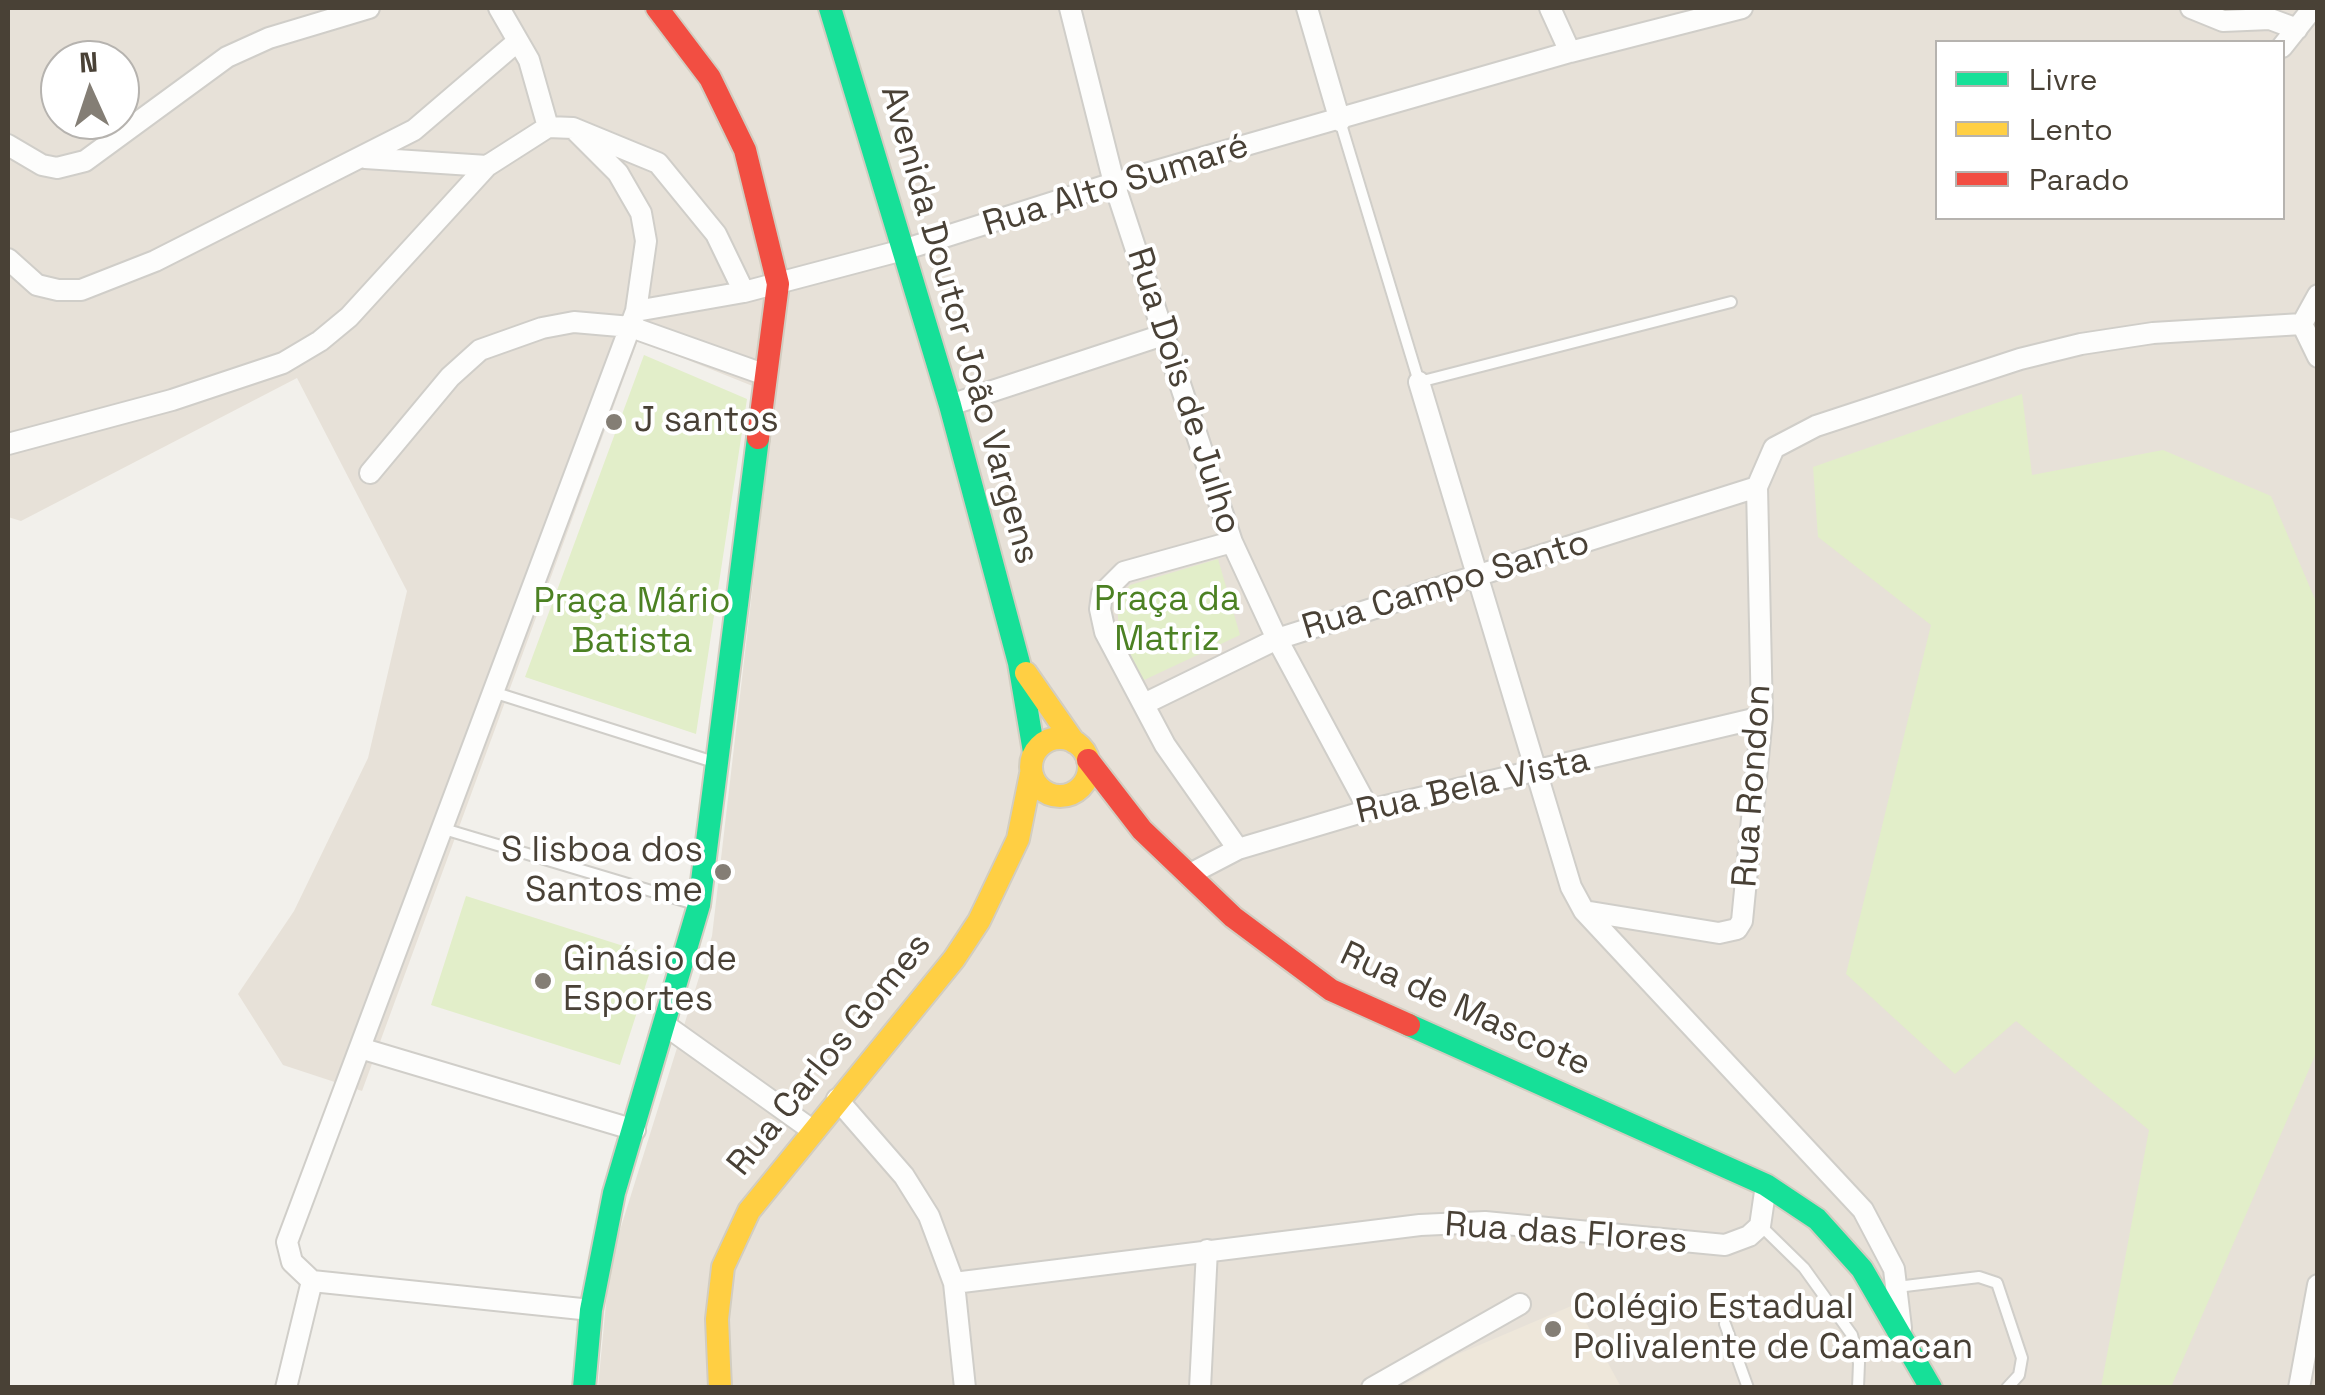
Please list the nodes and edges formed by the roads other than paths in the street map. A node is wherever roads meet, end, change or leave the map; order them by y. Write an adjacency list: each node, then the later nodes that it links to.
1 (369, 8): 18 (street)
2 (499, 8): 12 (street)
3 (657, 8): 24 (main road)
4 (830, 8): 22 (main road, Avenida Doutor João Vargens)
5 (1070, 8): 21 (street, Rua Dois de Julho)
6 (1307, 8): 15 (street)
7 (1550, 8): 14 (street)
8 (1742, 8): 14 (street, Rua Alto Sumaré)
9 (2191, 8): 11 (street)
10 (2313, 8): 11 (street)
11 (2297, 29): 13 (street)
12 (518, 42): 16 (street); 19 (street)
13 (2285, 43)
14 (1570, 52): 15 (street, Rua Alto Sumaré)
15 (1340, 120): 21 (street, Rua Alto Sumaré); 33 (lane)
16 (548, 127): 17 (street); 20 (street)
17 (574, 128): 25 (street); 28 (street)
18 (8, 145)
19 (360, 157): 20 (street); 23 (street)
20 (488, 166): 35 (street)
21 (1114, 183): 22 (street, Rua Alto Sumaré); 30 (street, Rua Dois de Julho)
22 (903, 250): 24 (street, Rua Alto Sumaré); 34 (main road, Avenida Doutor João Vargens)
23 (8, 258)
24 (778, 284): 25 (street, Rua Alto Sumaré); 32 (main road)
25 (744, 292): 28 (street)
26 (2318, 295): 29 (street)
27 (1731, 302): 33 (lane)
28 (634, 319): 32 (street); 36 (street); 42 (street)
29 (2302, 324): 31 (street); 37 (street)
30 (1162, 335): 34 (street); 38 (street, Rua Dois de Julho)
31 (2318, 357)
32 (766, 375): 46 (main road)
33 (1420, 382): 39 (street)
34 (950, 406): 41 (main road, Avenida Doutor João Vargens)
35 (8, 444)
36 (370, 474)
37 (1757, 487): 39 (street, Rua Campo Santo); 44 (street, Rua Rondon)
38 (1232, 542): 40 (street, Rua Dois de Julho); 43 (street)
39 (1477, 577): 40 (street, Rua Campo Santo); 48 (street)
40 (1278, 639): 43 (street, Rua Campo Santo); 49 (street, Rua Dois de Julho)
41 (1019, 663): 45 (main road, Avenida Doutor João Vargens); 47 (main road, Avenida Doutor João Vargens)
42 (496, 693): 46 (lane); 50 (street)
43 (1144, 704): 51 (street)
44 (1762, 717): 48 (street, Rua Bela Vista); 54 (street, Rua Rondon)
45 (1081, 751): 47 (main road); 47 (main road); 52 (main road, Rua de Mascote)
46 (718, 763): 53 (main road)
47 (1033, 764): 57 (main road, Rua Carlos Gomes)
48 (1536, 772): 49 (street, Rua Bela Vista); 54 (street)
49 (1369, 810): 51 (street, Rua Bela Vista)
50 (444, 829): 53 (lane); 56 (street)
51 (1238, 849): 52 (street, Rua Bela Vista)
52 (1190, 874): 60 (main road, Rua de Mascote)
53 (699, 905): 55 (main road)
54 (1584, 911): 66 (street)
55 (666, 1025): 58 (main road); 59 (street)
56 (360, 1048): 58 (street); 63 (street)
57 (838, 1099): 59 (main road, Rua Carlos Gomes); 64 (street)
58 (634, 1130): 68 (main road)
59 (812, 1130): 73 (main road, Rua Carlos Gomes)
60 (1766, 1185): 61 (street); 70 (main road, Rua de Mascote)
61 (1760, 1226): 62 (street, Rua das Flores); 78 (lane)
62 (1207, 1250): 64 (street, Rua das Flores); 75 (street)
63 (312, 1281): 68 (street); 71 (street)
64 (954, 1283): 74 (street)
65 (2318, 1285): 81 (street)
66 (1897, 1287): 70 (street); 80 (lane)
67 (1520, 1304): 76 (street)
68 (591, 1310): 72 (main road)
69 (1725, 1324): 77 (lane)
70 (1901, 1330): 79 (main road, Rua de Mascote)
71 (286, 1388)
72 (584, 1388)
73 (720, 1388)
74 (965, 1388)
75 (1200, 1388)
76 (1372, 1388)
77 (1748, 1388)
78 (1858, 1388)
79 (1931, 1388)
80 (2007, 1388)
81 (2299, 1388)

